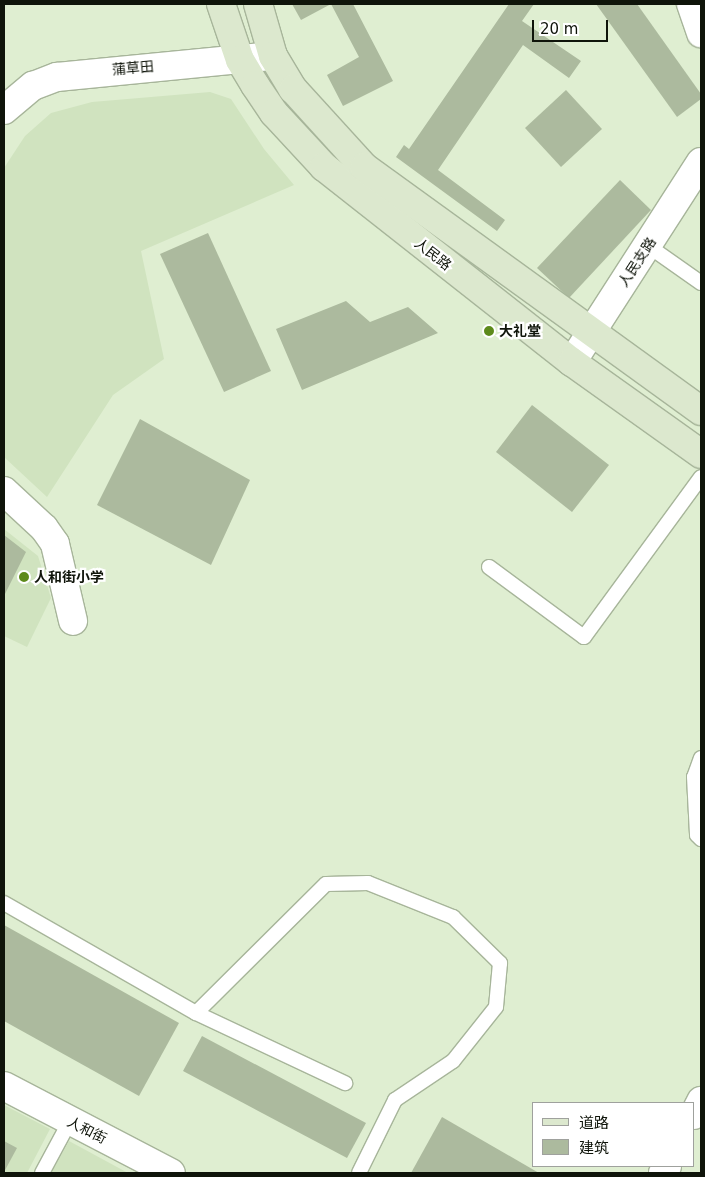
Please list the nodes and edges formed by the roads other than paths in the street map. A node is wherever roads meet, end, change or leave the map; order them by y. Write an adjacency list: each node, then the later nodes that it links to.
1 (221, 4): 6 (main road, 人民路)
2 (258, 4): 5 (main road, 人民路)
3 (691, 4): 4 (street)
4 (701, 33)
5 (273, 56): 6 (street, 蒲草田); 11 (main road, 人民路)
6 (240, 60): 7 (street, 蒲草田); 12 (main road, 人民路)
7 (4, 110)
8 (697, 173): 9 (street, 人民支路)
9 (647, 245): 10 (lane); 11 (street, 人民支路)
10 (701, 283)
11 (592, 333): 12 (street, 人民支路); 13 (main road, 人民路)
12 (572, 362): 14 (main road, 人民路)
13 (701, 411)
14 (701, 454)
15 (701, 477): 17 (lane)
16 (4, 491): 18 (street)
17 (489, 567)
18 (73, 621)
19 (701, 758): 20 (lane)
20 (701, 839)
21 (4, 903): 22 (lane)
22 (196, 1012): 23 (lane); 30 (lane)
23 (345, 1083)
24 (4, 1086): 27 (street, 人和街)
25 (701, 1101): 26 (street)
26 (695, 1113)
27 (70, 1121): 28 (lane); 29 (street, 人和街)
28 (42, 1173)
29 (171, 1173)
30 (358, 1173)

